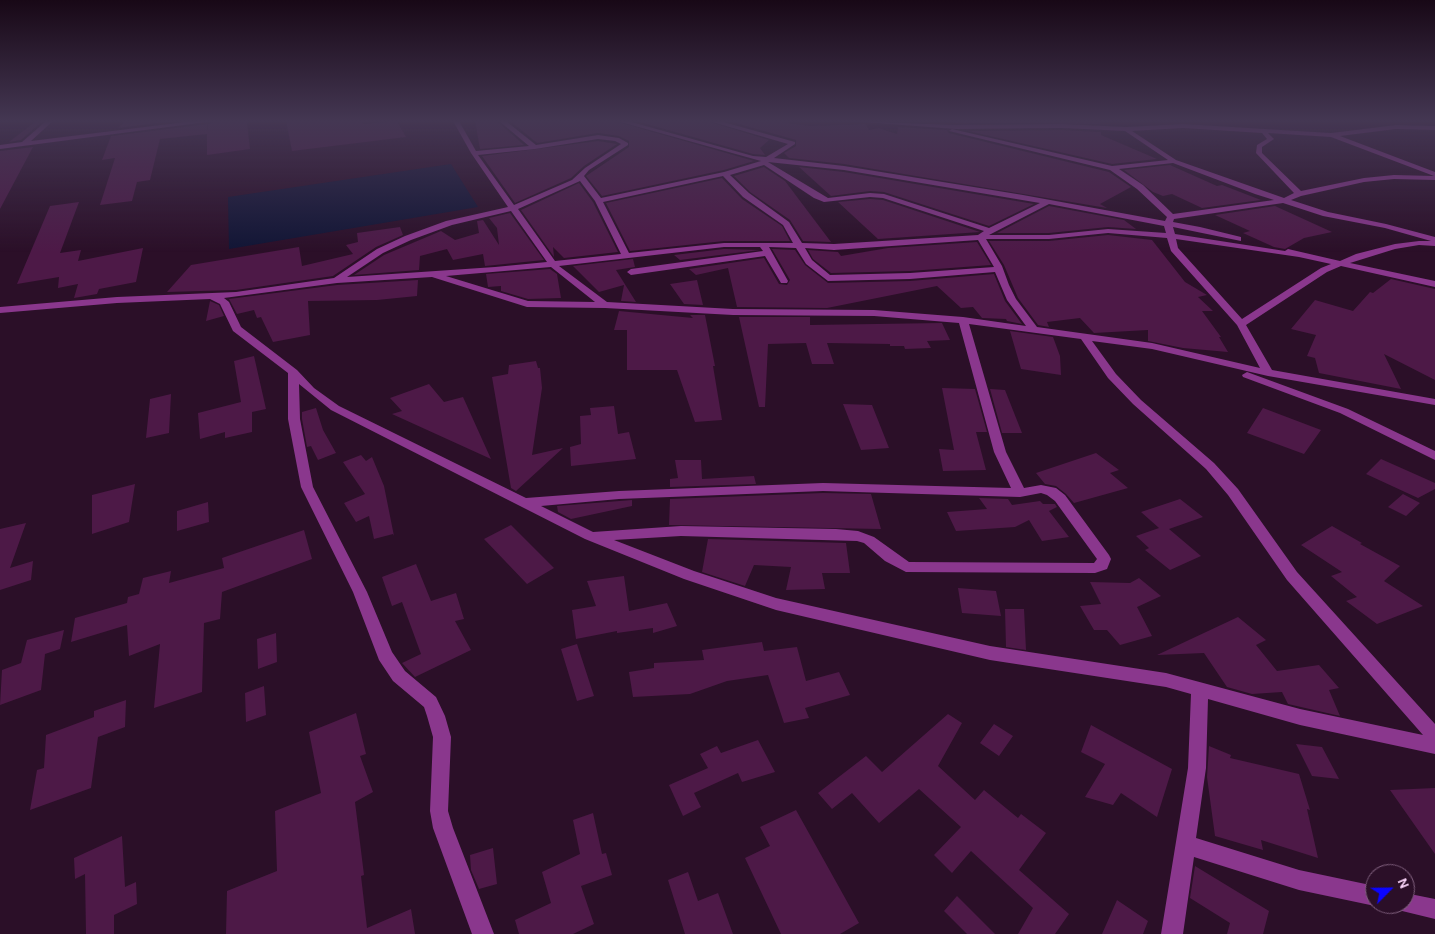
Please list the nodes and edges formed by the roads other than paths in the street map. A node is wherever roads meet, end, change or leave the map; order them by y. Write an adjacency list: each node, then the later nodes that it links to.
1 (482, 165): 19 (street)
2 (594, 165): 13 (street)
3 (757, 165): 12 (street)
4 (771, 165): 21 (street)
5 (806, 165): 18 (street)
6 (1098, 165): 11 (street)
7 (1142, 165): 11 (street)
8 (1184, 165): 16 (street)
9 (1271, 165): 15 (street)
10 (1405, 165): 14 (street)
11 (1112, 168): 20 (street)
12 (725, 174): 17 (street); 27 (street)
13 (581, 177): 17 (street); 19 (street)
14 (1435, 177): 15 (street)
15 (1299, 194): 16 (street)
16 (1286, 200): 20 (street); 24 (street)
17 (599, 201): 30 (street)
18 (1048, 202): 20 (street); 21 (street)
19 (513, 208): 31 (street); 36 (street)
20 (1170, 220): 22 (street); 29 (street)
21 (989, 230): 23 (street)
22 (1170, 236): 23 (street); 29 (street); 43 (street)
23 (980, 237): 27 (street); 33 (street)
24 (1435, 240)
25 (762, 244): 27 (street); 28 (street); 30 (street)
26 (1435, 244): 32 (street)
27 (801, 246): 33 (street)
28 (768, 253): 34 (street); 37 (street)
29 (1296, 255): 32 (street)
30 (626, 256): 31 (street)
31 (551, 263): 35 (street); 40 (street)
32 (1341, 264): 38 (street); 43 (street)
33 (998, 269): 44 (street)
34 (630, 272)
35 (430, 273): 36 (street); 40 (street)
36 (337, 280): 39 (street)
37 (784, 281)
38 (1435, 284)
39 (212, 296): 41 (street); 47 (street)
40 (605, 305): 42 (street)
41 (0, 310)
42 (963, 320): 44 (street); 51 (street)
43 (1241, 324): 48 (street)
44 (1034, 330): 45 (street)
45 (1084, 338): 46 (street); 55 (street)
46 (1194, 355): 48 (street); 50 (street)
47 (293, 372): 52 (street); 61 (street)
48 (1268, 373): 49 (street)
49 (1435, 402)
50 (1435, 456)
51 (1020, 493): 52 (street); 53 (street)
52 (526, 503): 53 (street)
53 (590, 536): 54 (street)
54 (1200, 689): 56 (street); 57 (street)
55 (1435, 736)
56 (1435, 746)
57 (1185, 844): 58 (street); 62 (street)
58 (1365, 894)
59 (1415, 905): 60 (street)
60 (1435, 909)
61 (483, 934)
62 (1172, 934)

